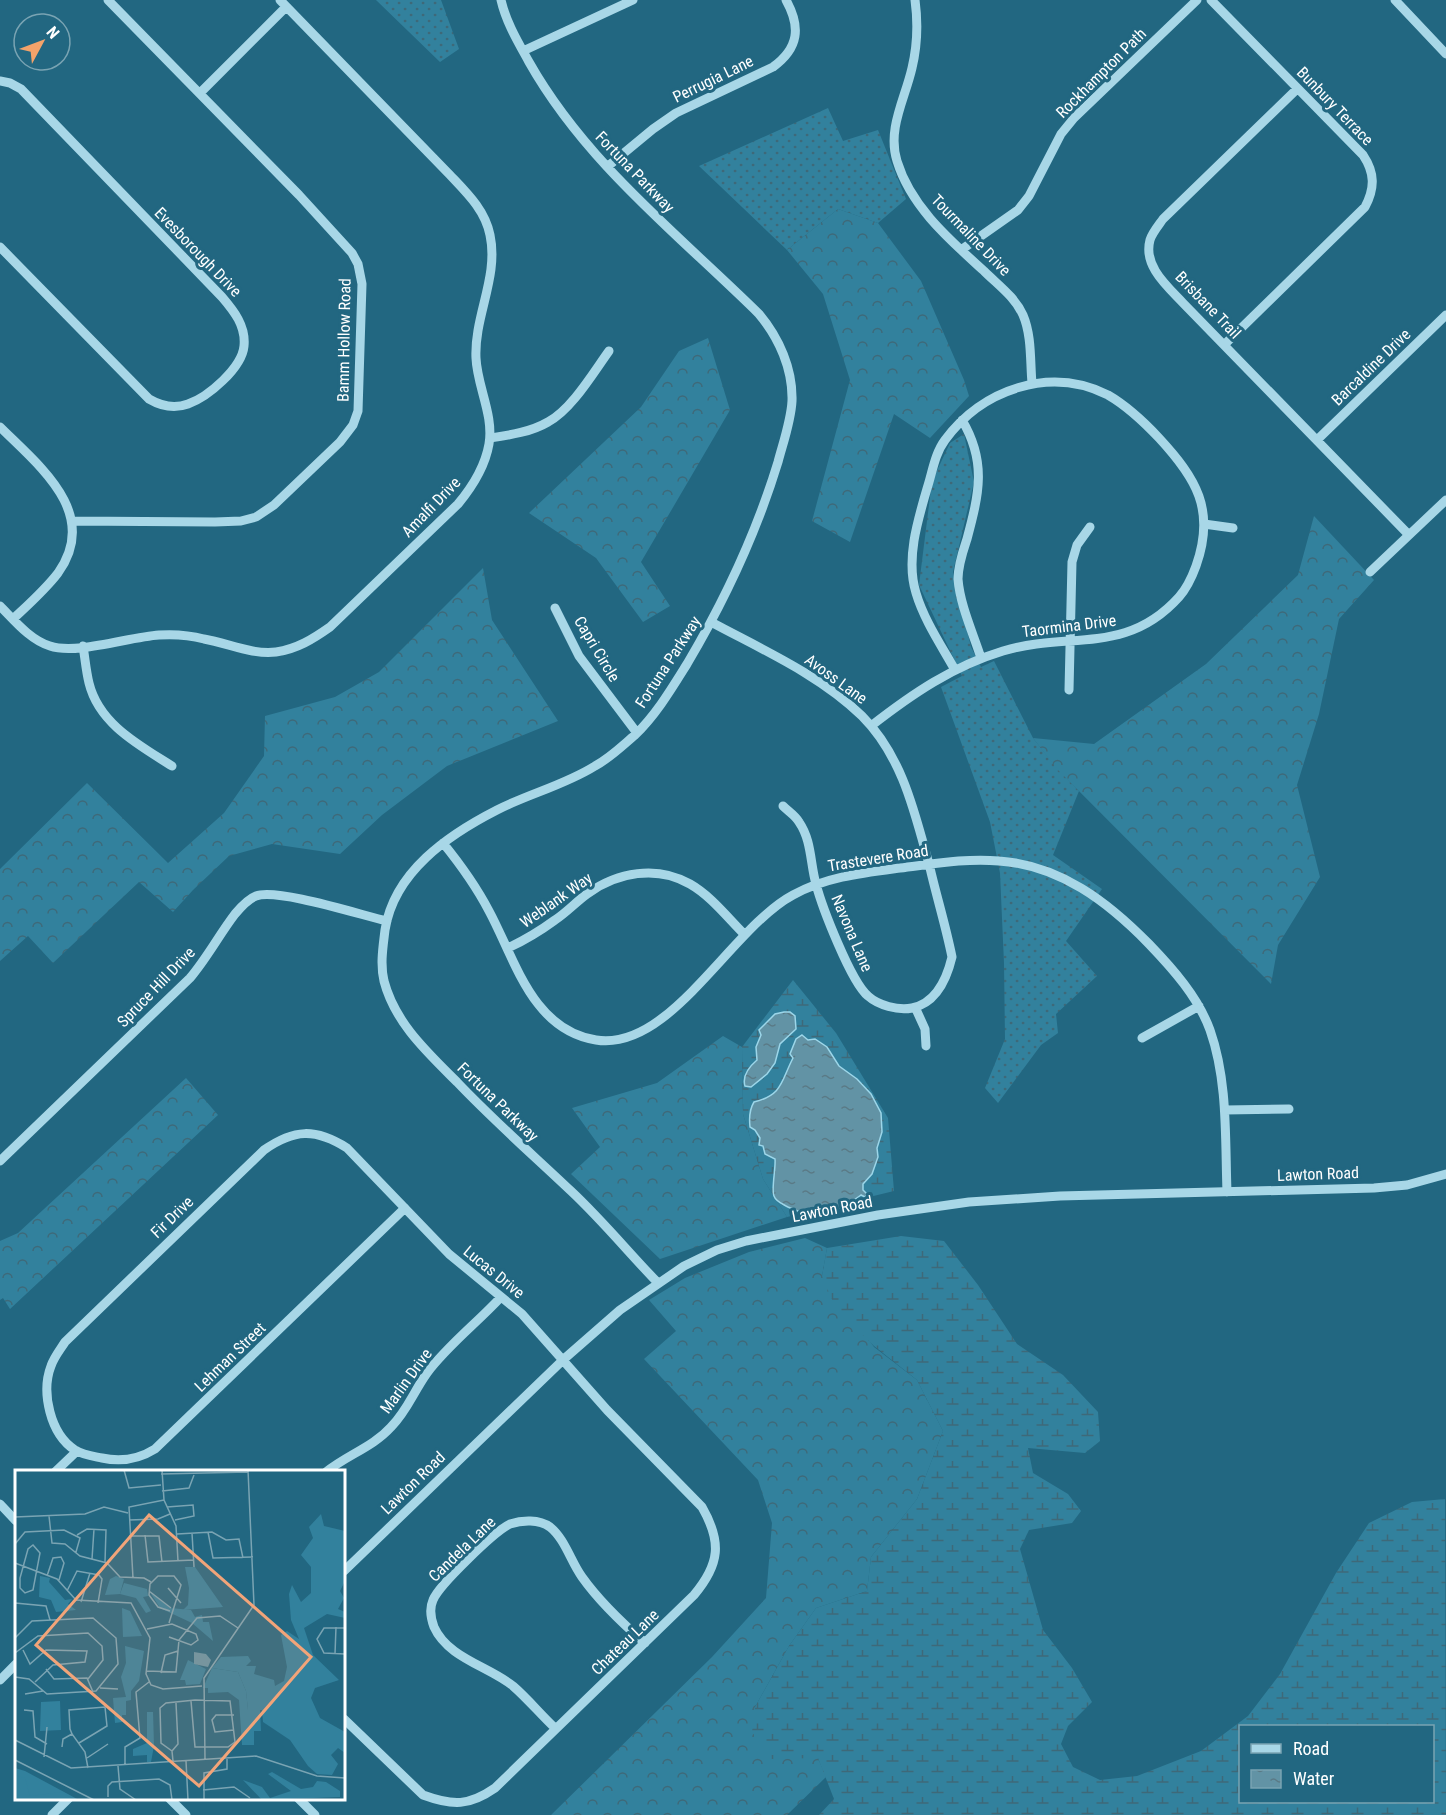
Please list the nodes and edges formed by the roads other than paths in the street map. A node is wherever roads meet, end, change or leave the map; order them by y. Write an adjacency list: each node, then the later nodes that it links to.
1 (108, 0): 14 (street, Bamm Hollow Road)
2 (501, 0): 10 (street, Fortuna Parkway)
3 (633, 0): 10 (street)
4 (786, 0): 15 (street, Perrugia Lane)
5 (915, 0): 17 (street, Tourmaline Drive)
6 (1197, 0): 17 (street, Rockhampton Path)
7 (1211, 0): 13 (street, Bunbury Terrace)
8 (1395, 0): 11 (street)
9 (283, 3): 14 (street); 24 (street, Amalfi Drive)
10 (523, 51): 15 (street, Fortuna Parkway)
11 (1446, 54)
12 (0, 81): 16 (street, Evesborough Drive)
13 (1297, 89): 19 (street, Brisbane Trail); 19 (street, Bunbury Terrace)
14 (200, 93): 27 (street, Bamm Hollow Road)
15 (607, 167): 36 (street, Fortuna Parkway)
16 (0, 247)
17 (961, 249): 21 (street, Tourmaline Drive)
18 (1446, 315): 25 (street, Barcaldine Drive)
19 (1225, 344): 25 (street, Brisbane Trail)
20 (609, 351): 24 (street)
21 (1032, 383): 22 (street, Taormina Drive); 28 (street, Taormina Drive)
22 (962, 420): 39 (street); 40 (street, Taormina Drive)
23 (0, 427): 27 (street)
24 (490, 438): 38 (street, Amalfi Drive)
25 (1317, 440): 31 (street, Brisbane Trail)
26 (1446, 500): 31 (street)
27 (72, 521): 35 (street)
28 (1204, 524): 30 (street); 37 (street, Taormina Drive)
29 (1090, 527): 37 (street)
30 (1233, 528)
31 (1409, 535): 32 (street)
32 (1370, 572)
33 (0, 606): 35 (street, Amalfi Drive)
34 (555, 608): 43 (street, Capri Circle)
35 (13, 619): 38 (street, Amalfi Drive)
36 (711, 622): 42 (street, Avoss Lane); 43 (street, Fortuna Parkway)
37 (1071, 641): 39 (street, Taormina Drive); 41 (street)
38 (83, 646): 44 (street)
39 (981, 658): 40 (street, Taormina Drive)
40 (955, 670): 42 (street, Taormina Drive)
41 (1069, 690)
42 (871, 726): 47 (street, Avoss Lane)
43 (637, 733): 46 (street, Fortuna Parkway)
44 (172, 766)
45 (783, 806): 48 (street, Navona Lane)
46 (443, 843): 49 (street, Fortuna Parkway); 51 (street, Trastevere Road)
47 (928, 864): 48 (street, Trastevere Road); 52 (street, Trastevere Road); 53 (street)
48 (816, 884): 50 (street, Trastevere Road); 53 (street, Navona Lane)
49 (387, 921): 58 (street, Spruce Hill Drive); 62 (street, Fortuna Parkway)
50 (744, 934): 51 (street, Weblank Way); 51 (street, Trastevere Road)
51 (508, 948)
52 (1199, 1006): 54 (street); 57 (street, Trastevere Road)
53 (915, 1007): 55 (street)
54 (1142, 1038)
55 (927, 1046)
56 (1289, 1109): 57 (street)
57 (1225, 1110): 60 (street, Trastevere Road)
58 (0, 1161)
59 (1446, 1174): 60 (street, Lawton Road)
60 (1227, 1192): 62 (street, Lawton Road)
61 (405, 1208): 63 (street, Lucas Drive); 65 (street, Lehman Street); 65 (street, Fir Drive)
62 (658, 1283): 64 (street, Lawton Road)
63 (501, 1297): 64 (street, Lucas Drive); 67 (street, Marlin Drive)
64 (564, 1359): 70 (street, Lawton Road); 71 (street, Chateau Lane)
65 (76, 1451): 66 (street)
66 (57, 1470)
67 (329, 1470)
68 (0, 1504): 69 (street)
69 (15, 1515)
70 (345, 1570)
71 (645, 1643): 75 (street, Chateau Lane); 75 (street, Candela Lane)
72 (15, 1665): 73 (street)
73 (0, 1680)
74 (345, 1720): 75 (street, Chateau Lane)
75 (555, 1728)
76 (67, 1800): 79 (street)
77 (171, 1800): 80 (street)
78 (300, 1800): 81 (street)
79 (52, 1815)
80 (186, 1815)
81 (315, 1815)

